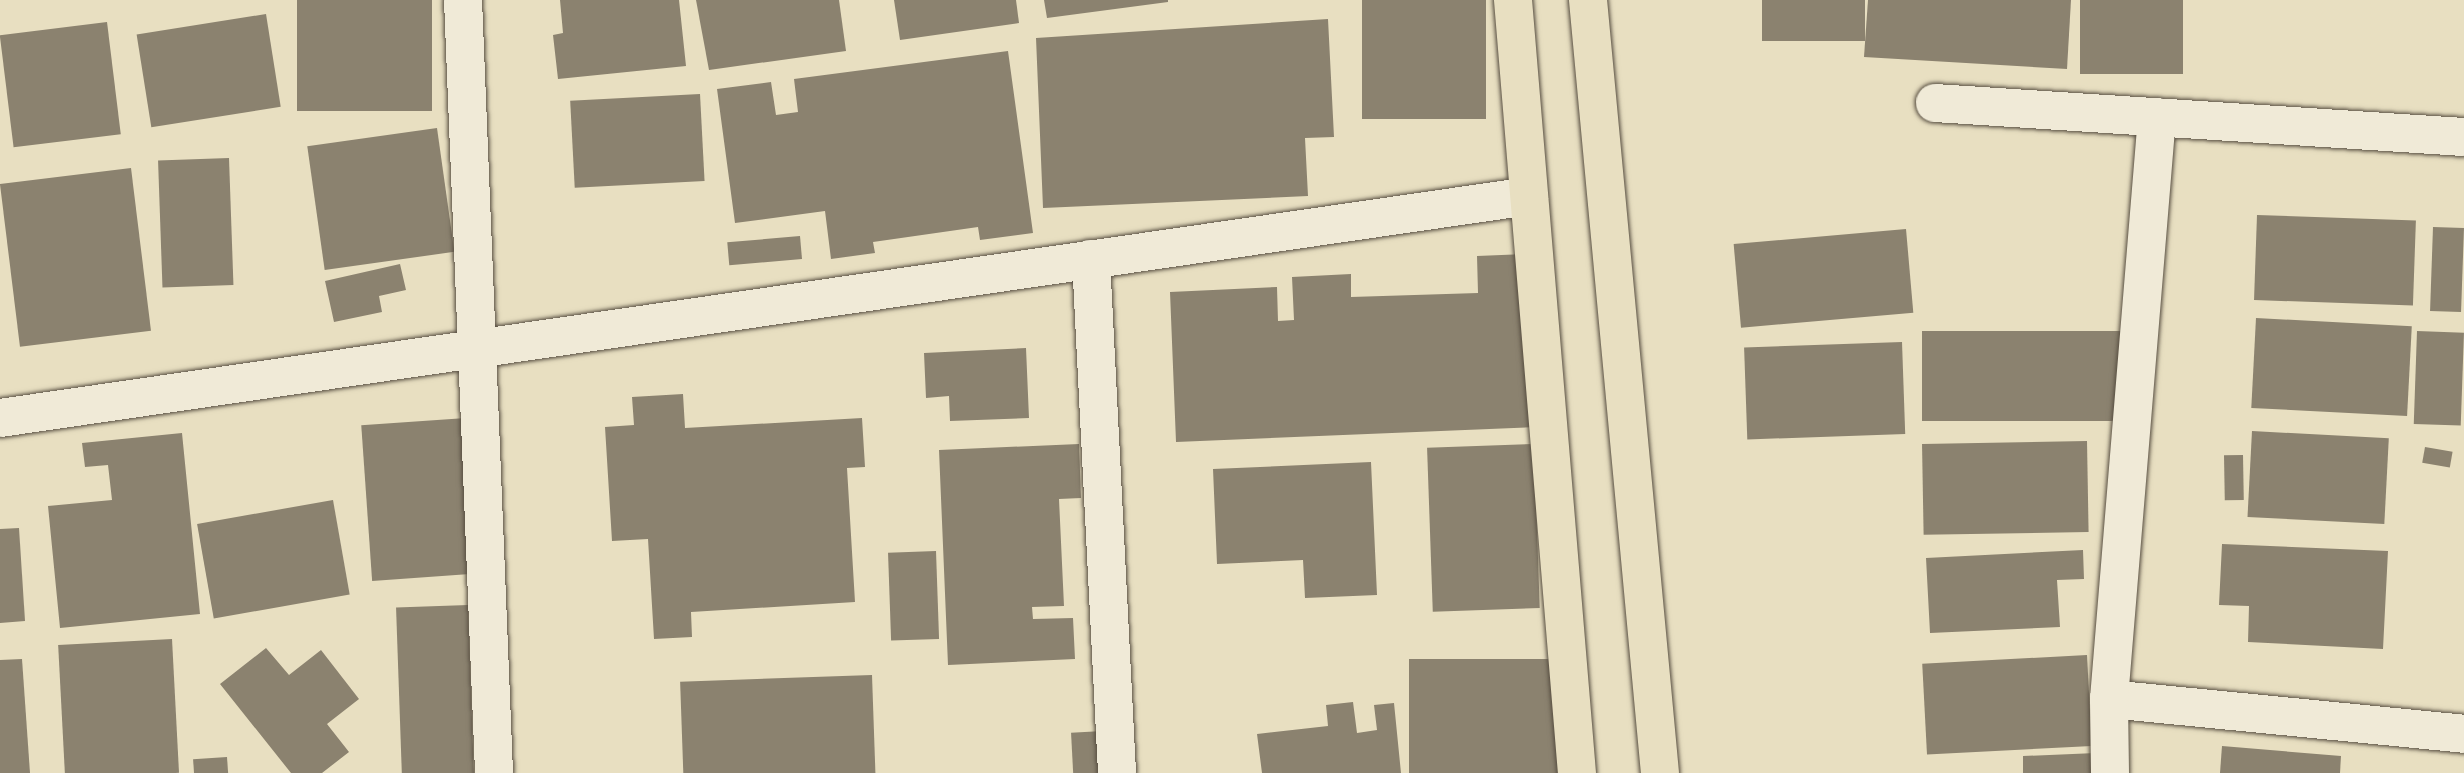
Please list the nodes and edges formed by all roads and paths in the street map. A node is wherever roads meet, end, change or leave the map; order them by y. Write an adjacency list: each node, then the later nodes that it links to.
1 (463, 0): 9 (street)
2 (1513, 0): 7 (main road)
3 (1588, 0): 16 (main road)
4 (1936, 103): 5 (street)
5 (2157, 117): 6 (street); 11 (street)
6 (2464, 137)
7 (1529, 196): 8 (street); 15 (main road)
8 (1091, 259): 9 (street); 14 (street)
9 (477, 348): 10 (street); 13 (street)
10 (0, 418)
11 (2109, 699): 12 (street); 17 (street)
12 (2464, 734)
13 (494, 773)
14 (1117, 773)
15 (1577, 773)
16 (1660, 773)
17 (2110, 773)

